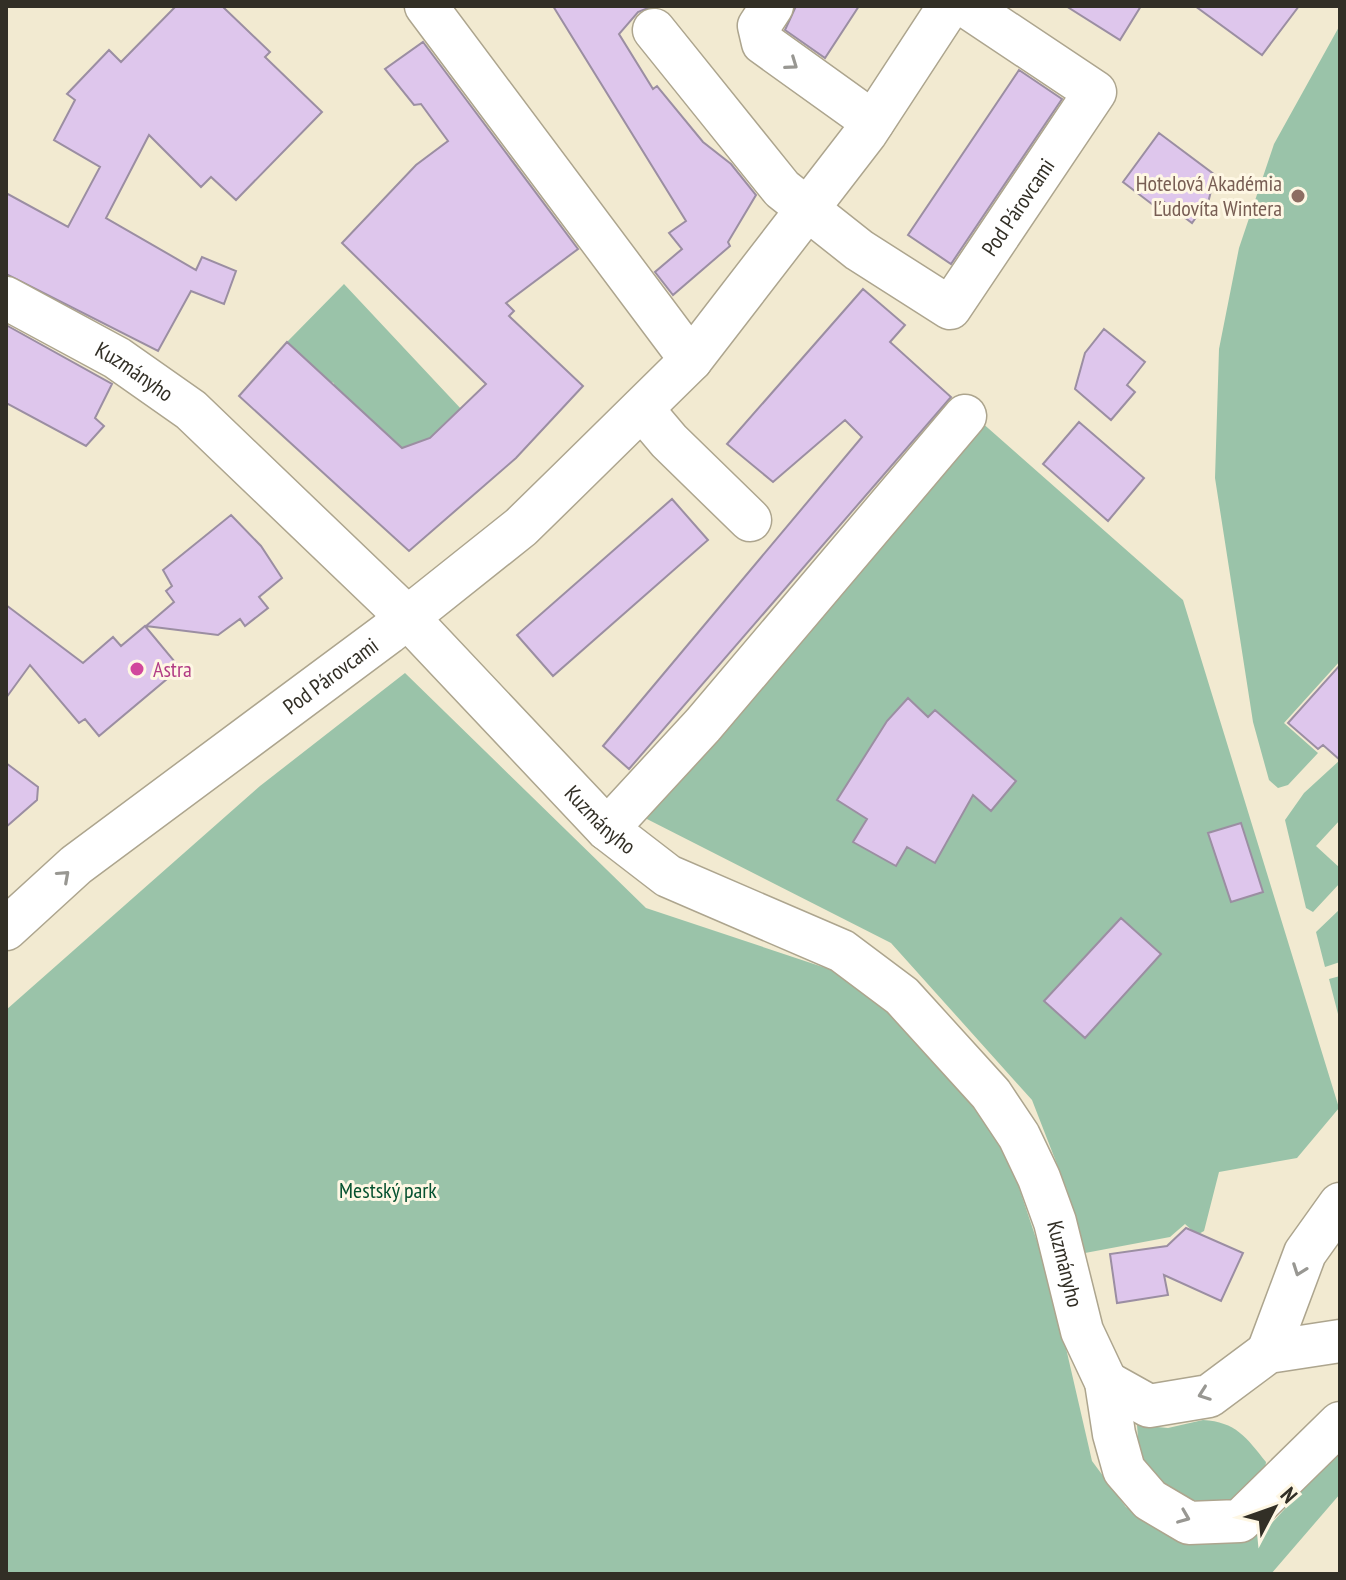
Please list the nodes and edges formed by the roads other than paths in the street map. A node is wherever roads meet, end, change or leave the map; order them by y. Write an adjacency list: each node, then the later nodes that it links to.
1 (426, 6): 9 (street)
2 (772, 6): 6 (street, one-way to 6)
3 (949, 6): 6 (street, Pod Párovcami)
4 (966, 6): 7 (street, Pod Párovcami)
5 (654, 30): 7 (street)
6 (873, 122): 7 (street, Pod Párovcami)
7 (806, 210): 9 (street, Pod Párovcami)
8 (6, 298): 13 (street, Kuzmányho)
9 (691, 360): 10 (street, Pod Párovcami)
10 (642, 409): 12 (street); 13 (street, Pod Párovcami)
11 (965, 416): 14 (street)
12 (750, 520)
13 (407, 617): 14 (street, Kuzmányho); 15 (street, Pod Párovcami, one-way to 13)
14 (607, 829): 19 (street, Kuzmányho)
15 (6, 929)
16 (1340, 1204): 18 (street, one-way to 18)
17 (1340, 1341): 18 (street)
18 (1268, 1352): 19 (street, one-way to 19)
19 (1106, 1382): 20 (street, Kuzmányho, one-way to 20)
20 (1340, 1423)

